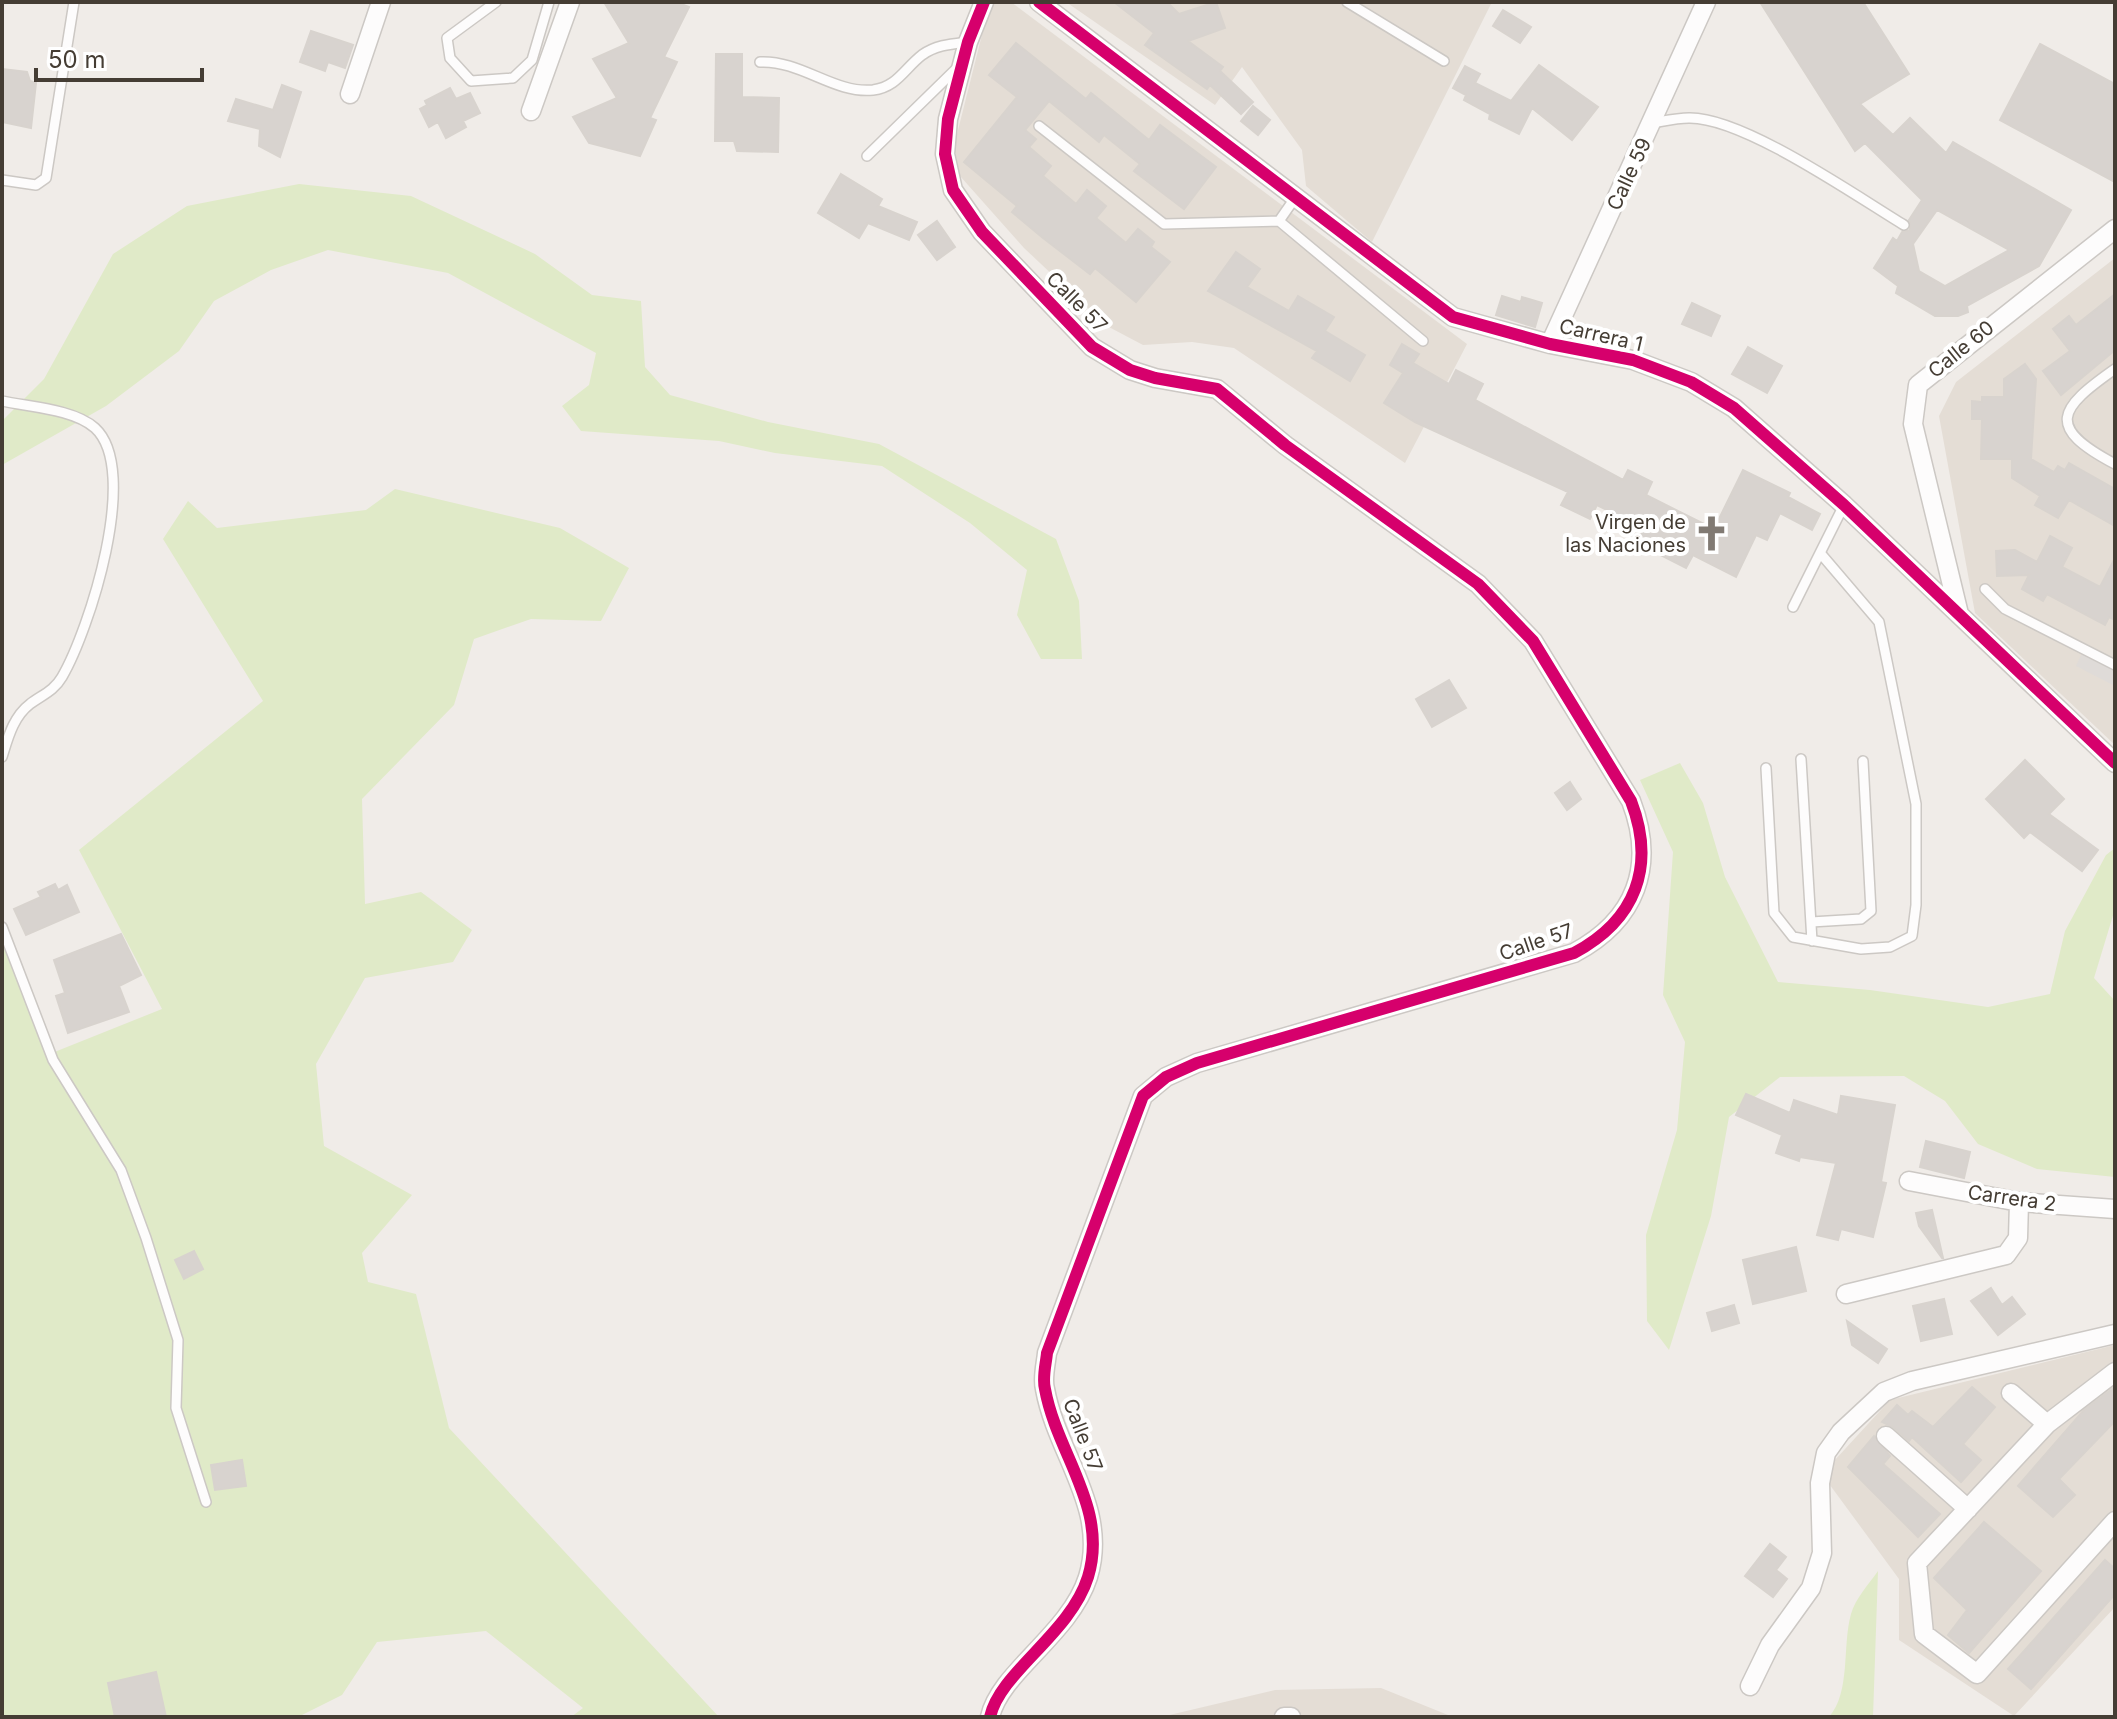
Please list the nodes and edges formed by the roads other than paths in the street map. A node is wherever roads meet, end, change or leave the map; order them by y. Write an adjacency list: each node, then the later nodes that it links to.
1 (74, 2): 19 (lane)
2 (381, 2): 14 (street)
3 (496, 2): 4 (lane)
4 (549, 2)
5 (570, 2): 15 (street)
6 (984, 2): 10 (street, Calle 57)
7 (1039, 2): 20 (street, Carrera 1)
8 (1347, 2): 11 (lane)
9 (1706, 2): 16 (street, Calle 59)
10 (968, 42): 12 (lane); 13 (street, Calle 57)
11 (1444, 61)
12 (760, 62)
13 (963, 63): 18 (lane); 56 (street, Calle 57)
14 (350, 94)
15 (531, 111)
16 (1652, 123): 22 (lane); 25 (street, Calle 59)
17 (1039, 126): 21 (lane)
18 (867, 156)
19 (2, 180)
20 (1295, 198): 21 (lane); 25 (street, Carrera 1)
21 (1279, 221): 24 (lane)
22 (1904, 225)
23 (2115, 229): 33 (street, Calle 60)
24 (1423, 341)
25 (1550, 344): 29 (street, Carrera 1)
26 (2115, 369): 28 (lane)
27 (2, 401): 35 (lane)
28 (2115, 464)
29 (1844, 505): 30 (lane); 33 (street, Carrera 1)
30 (1821, 554): 32 (lane); 42 (lane)
31 (1985, 589): 34 (lane)
32 (1793, 607)
33 (1959, 614): 38 (street, Carrera 1)
34 (2115, 665)
35 (2, 757)
36 (1801, 759): 40 (lane)
37 (1863, 761): 40 (lane)
38 (2115, 763)
39 (1766, 768): 42 (lane)
40 (1811, 922): 42 (lane)
41 (2, 927): 52 (lane)
42 (1812, 941)
43 (1909, 1181): 44 (street, Carrera 2)
44 (2019, 1202): 45 (street, Carrera 2); 46 (street)
45 (2115, 1209)
46 (1846, 1294)
47 (2115, 1334): 55 (street)
48 (2115, 1372): 50 (street)
49 (2011, 1393): 50 (street)
50 (2047, 1424): 53 (street)
51 (1886, 1436): 53 (street)
52 (206, 1502)
53 (1968, 1509): 54 (street)
54 (2115, 1521)
55 (1750, 1686)
56 (990, 1717)
57 (1284, 1717): 58 (street)
58 (1291, 1717)

